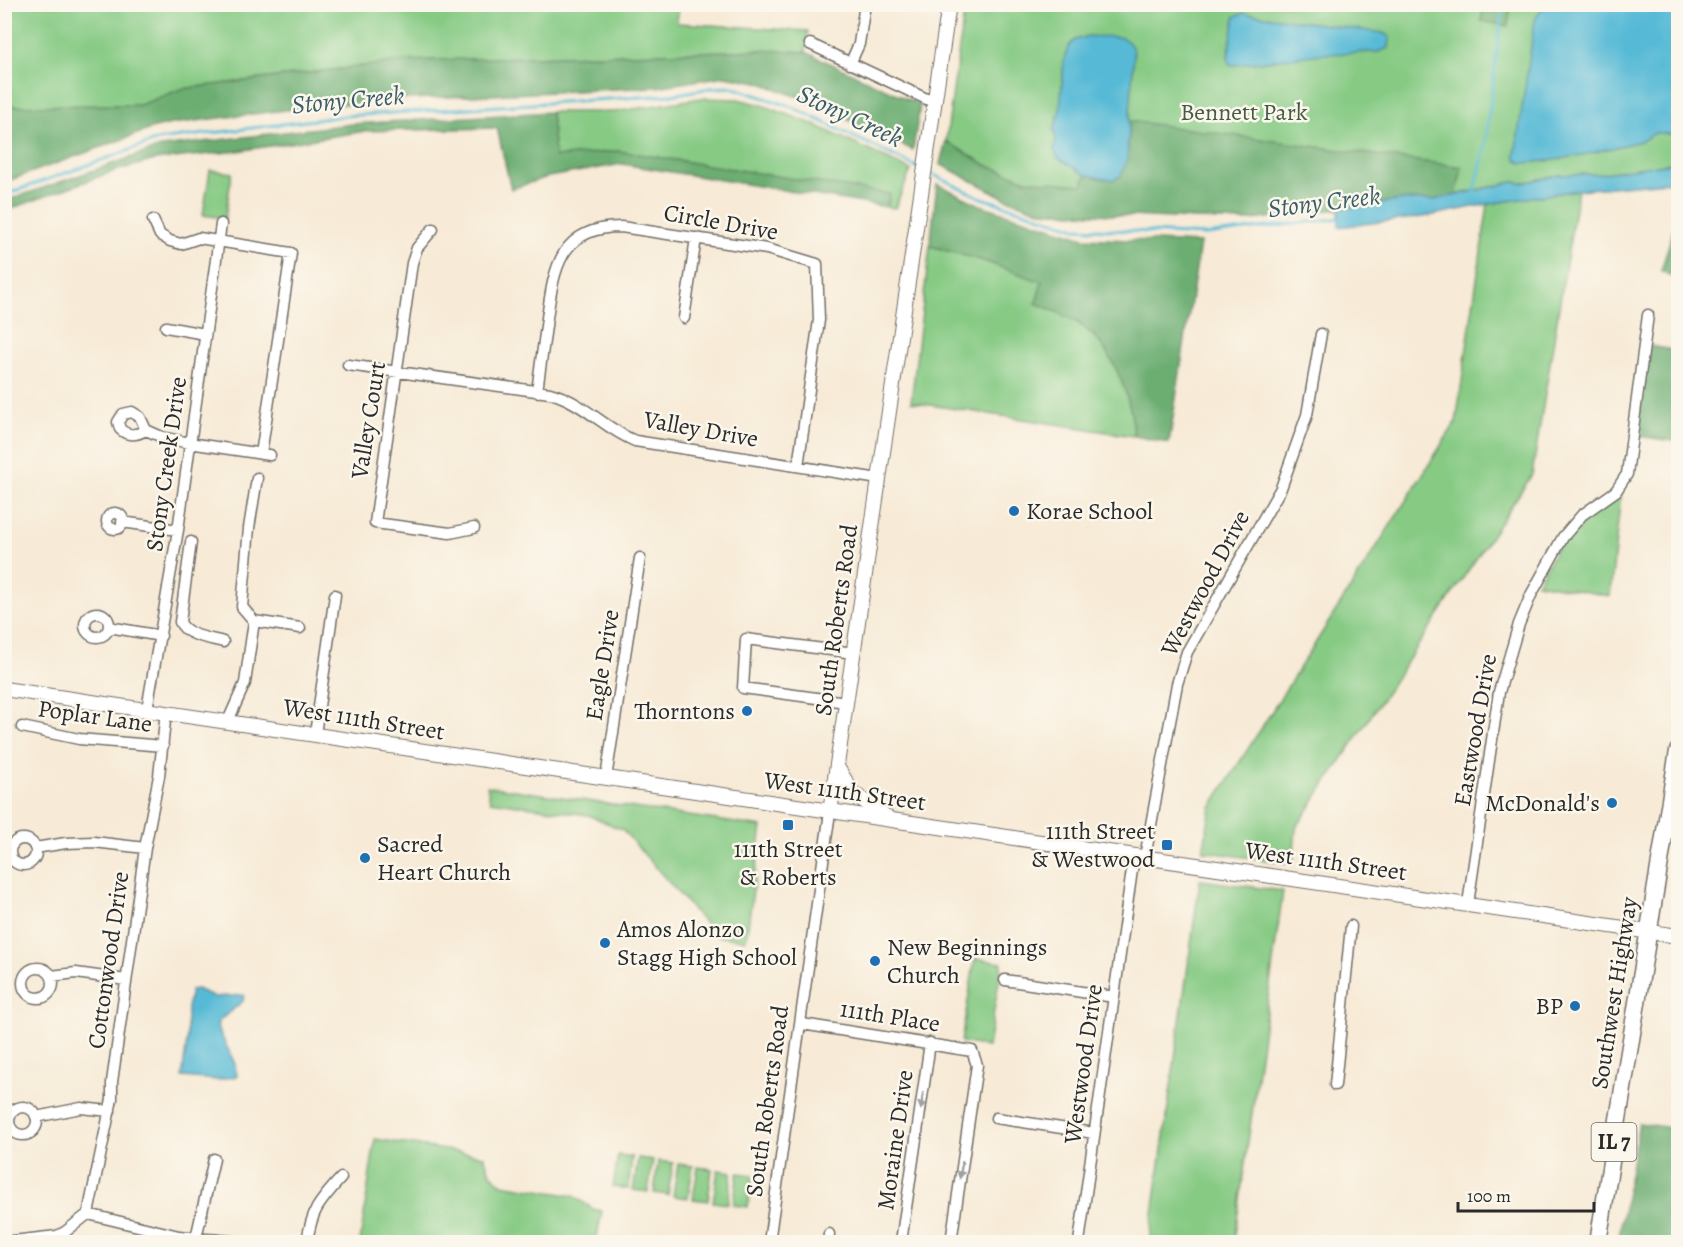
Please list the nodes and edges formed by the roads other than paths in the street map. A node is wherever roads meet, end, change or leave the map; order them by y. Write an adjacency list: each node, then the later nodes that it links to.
1 (865, 4): 4 (street)
2 (949, 4): 5 (main road, South Roberts Road)
3 (810, 44): 4 (street)
4 (850, 63): 5 (street)
5 (935, 103): 23 (main road, South Roberts Road)
6 (153, 220): 10 (street)
7 (221, 224): 10 (street, Stony Creek Drive)
8 (433, 229): 17 (street, Valley Court)
9 (696, 238): 12 (street); 18 (street, Circle Drive); 21 (street, Circle Drive)
10 (218, 243): 14 (street, Stony Creek Drive); 20 (street)
11 (1648, 315): 56 (street, Eastwood Drive)
12 (684, 318)
13 (166, 327): 14 (street)
14 (206, 334): 20 (street, Stony Creek Drive)
15 (1322, 334): 55 (street, Westwood Drive)
16 (348, 365): 17 (street, Valley Drive)
17 (397, 371): 18 (street, Valley Drive); 25 (street, Valley Court)
18 (537, 392): 21 (street, Valley Drive)
19 (146, 429): 20 (street)
20 (189, 443): 26 (street, Stony Creek Drive)
21 (798, 466): 23 (street, Valley Drive)
22 (257, 478): 34 (street)
23 (879, 479): 39 (main road, South Roberts Road)
24 (122, 522): 26 (street)
25 (474, 528)
26 (178, 530): 29 (street, Stony Creek Drive)
27 (191, 542): 30 (street)
28 (640, 558): 50 (street, Eagle Drive)
29 (170, 581): 30 (street); 37 (street, Stony Creek Drive)
30 (185, 584): 38 (street)
31 (335, 595): 46 (street)
32 (4, 610): 33 (street)
33 (4, 615)
34 (255, 621): 36 (street); 44 (street)
35 (109, 627): 37 (street)
36 (300, 628)
37 (161, 636): 42 (street, Stony Creek Drive)
38 (223, 642)
39 (854, 653): 41 (main road, South Roberts Road); 41 (street)
40 (4, 689): 42 (main road, West 111th Street)
41 (846, 702): 49 (main road, South Roberts Road)
42 (147, 709): 43 (main road, West 111th Street)
43 (166, 712): 44 (main road, West 111th Street); 47 (street, Cottonwood Drive)
44 (228, 721): 46 (main road, West 111th Street)
45 (22, 727): 47 (street, Poplar Lane)
46 (315, 734): 50 (main road, West 111th Street)
47 (163, 746): 54 (street, Cottonwood Drive)
48 (1678, 751): 58 (main road, Southwest Highway / IL 7)
49 (837, 767): 51 (main road, South Roberts Road); 52 (main road)
50 (606, 778): 51 (main road, West 111th Street)
51 (830, 812): 52 (main road, West 111th Street); 64 (street, South Roberts Road)
52 (892, 821): 55 (main road, West 111th Street)
53 (36, 848): 54 (street)
54 (145, 848): 61 (street, Cottonwood Drive)
55 (1139, 857): 56 (main road, West 111th Street); 63 (street, Westwood Drive)
56 (1468, 904): 58 (main road, West 111th Street)
57 (1351, 926): 66 (street)
58 (1648, 931): 59 (main road, West 111th Street); 82 (main road, Southwest Highway / IL 7)
59 (1678, 936)
60 (51, 976): 61 (street)
61 (126, 980): 67 (street, Cottonwood Drive)
62 (1005, 980): 63 (street)
63 (1114, 997): 70 (street, Westwood Drive)
64 (802, 1024): 65 (street, 111th Place); 78 (street, South Roberts Road)
65 (930, 1043): 79 (street, Moraine Drive, one-way to 79); 80 (street, 111th Place, one-way to 80)
66 (1335, 1085)
67 (110, 1111): 68 (street); 73 (street, Cottonwood Drive)
68 (36, 1118)
69 (996, 1118): 70 (street)
70 (1094, 1133): 81 (street, Westwood Drive)
71 (214, 1159): 74 (street)
72 (341, 1178): 77 (street)
73 (88, 1214): 74 (street); 75 (street)
74 (196, 1238): 76 (street)
75 (4, 1242)
76 (241, 1242)
77 (307, 1242)
78 (769, 1242)
79 (901, 1242)
80 (951, 1242)
81 (1079, 1242)
82 (1598, 1242)

